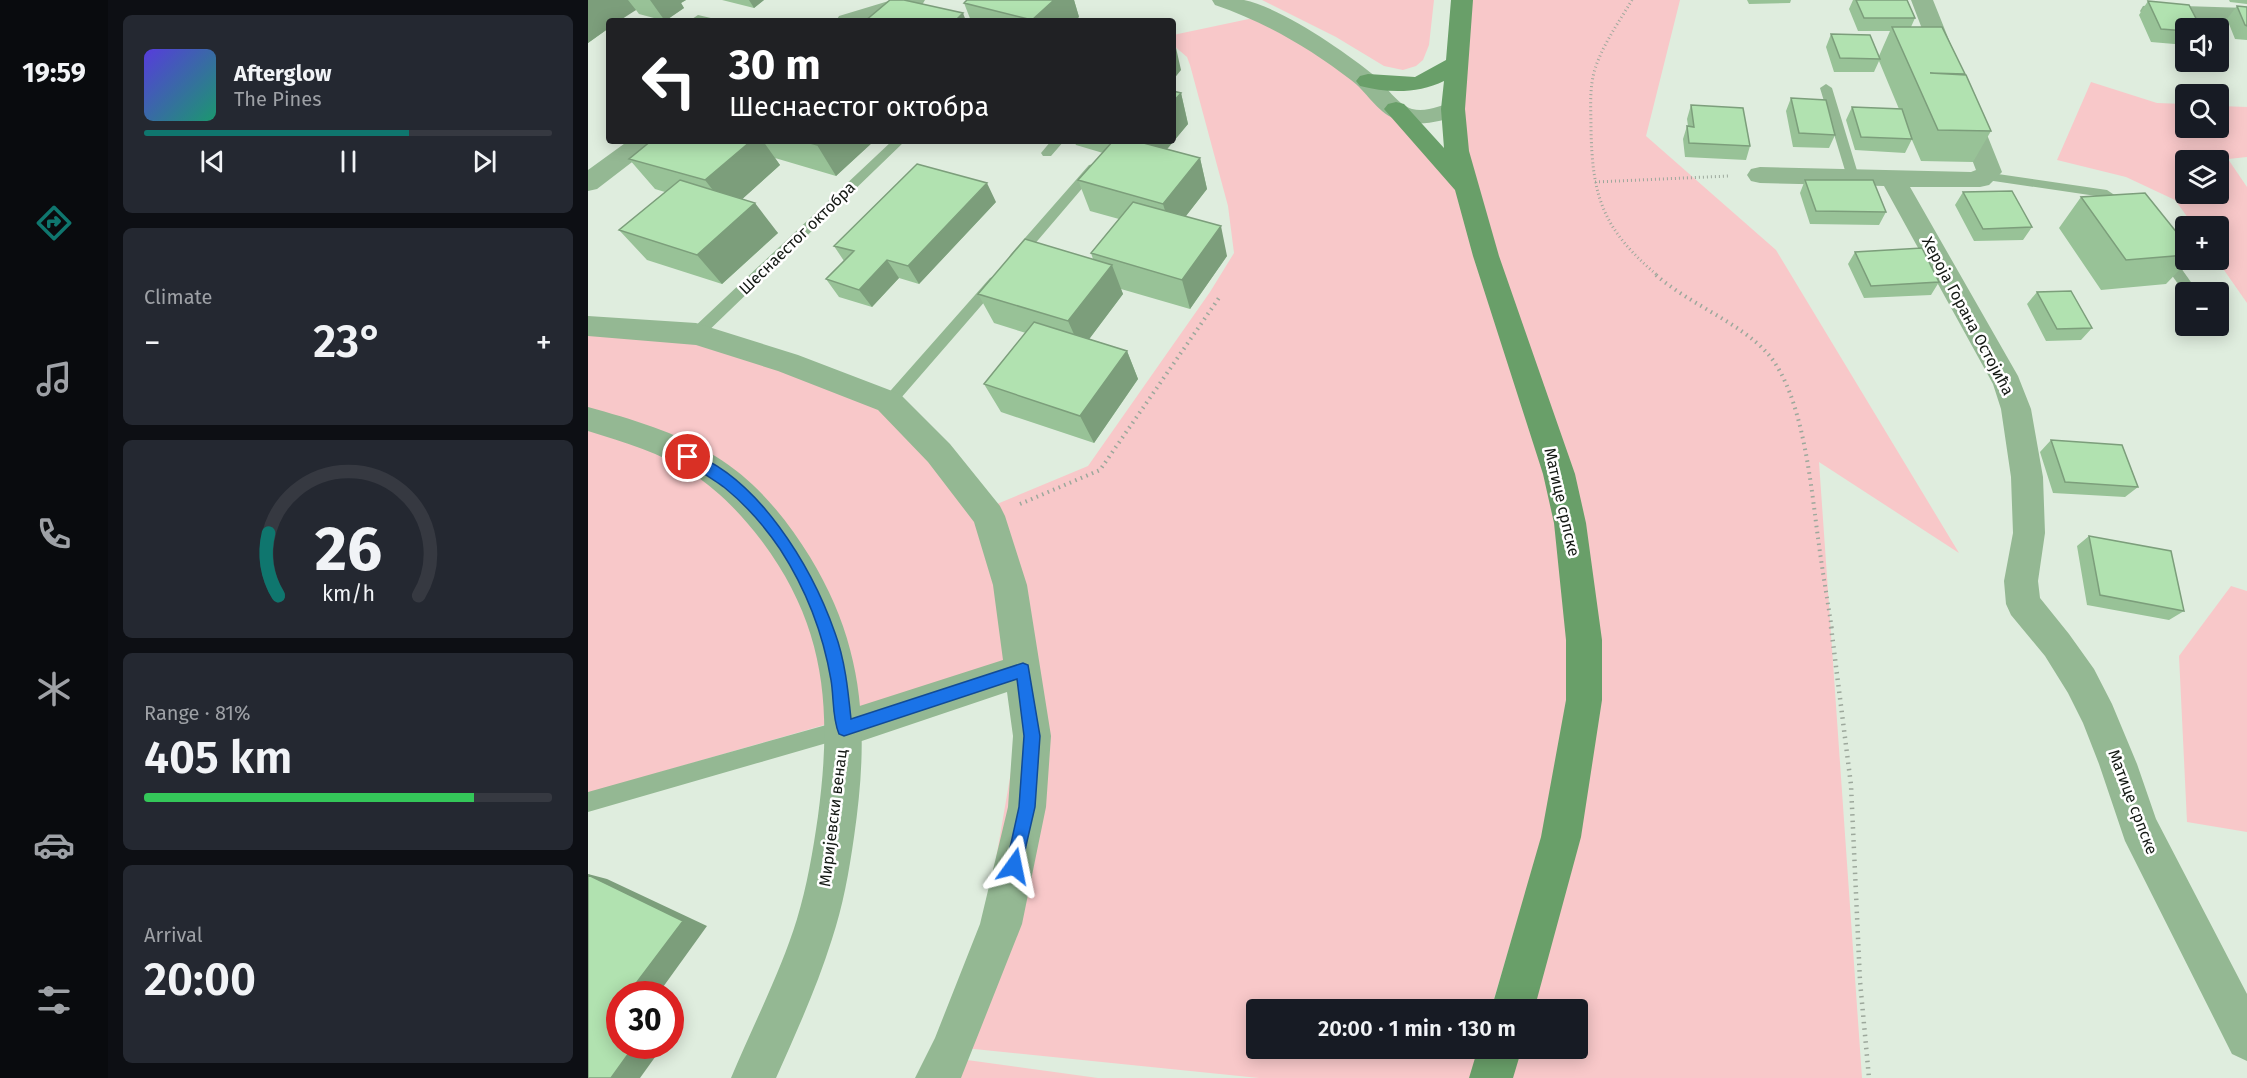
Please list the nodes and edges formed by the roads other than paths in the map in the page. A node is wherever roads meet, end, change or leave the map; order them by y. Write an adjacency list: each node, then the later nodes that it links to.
1 (914, 0): 7 (street)
2 (1223, 0): 9 (street)
3 (1462, 0): 8 (main road, Матице српске)
4 (1922, 0): 19 (street)
5 (2151, 11): 6 (street)
6 (2247, 15)
7 (857, 18)
8 (1457, 62): 9 (main road); 12 (main road, Матице српске)
9 (1368, 81): 11 (street); 12 (street)
10 (1826, 88): 20 (lane)
11 (1396, 109): 12 (street); 23 (main road)
12 (1453, 109): 23 (main road, Матице српске)
13 (640, 144): 22 (street)
14 (896, 144): 28 (lane, Шеснаестог октобра)
15 (1055, 144): 16 (lane)
16 (1047, 153)
17 (1094, 167): 29 (lane)
18 (1760, 175): 20 (street)
19 (1984, 176): 21 (street); 24 (lane)
20 (1853, 177): 21 (street)
21 (1892, 178): 31 (street, Хероја Горана Остојића)
22 (588, 183)
23 (1467, 190): 35 (main road, Матице српске)
24 (2135, 213)
25 (2155, 241): 26 (lane)
26 (2184, 282)
27 (588, 326): 28 (street)
28 (696, 334): 29 (street)
29 (889, 402): 32 (street)
30 (588, 419): 33 (street, Миријевски венац)
31 (2023, 604): 36 (street, Матице српске)
32 (1023, 670): 33 (street); 39 (street)
33 (844, 729): 34 (lane); 38 (street, Миријевски венац)
34 (588, 802)
35 (1515, 999)
36 (2247, 1040)
37 (1497, 1059): 40 (main road)
38 (753, 1078)
39 (937, 1078)
40 (1491, 1078)

